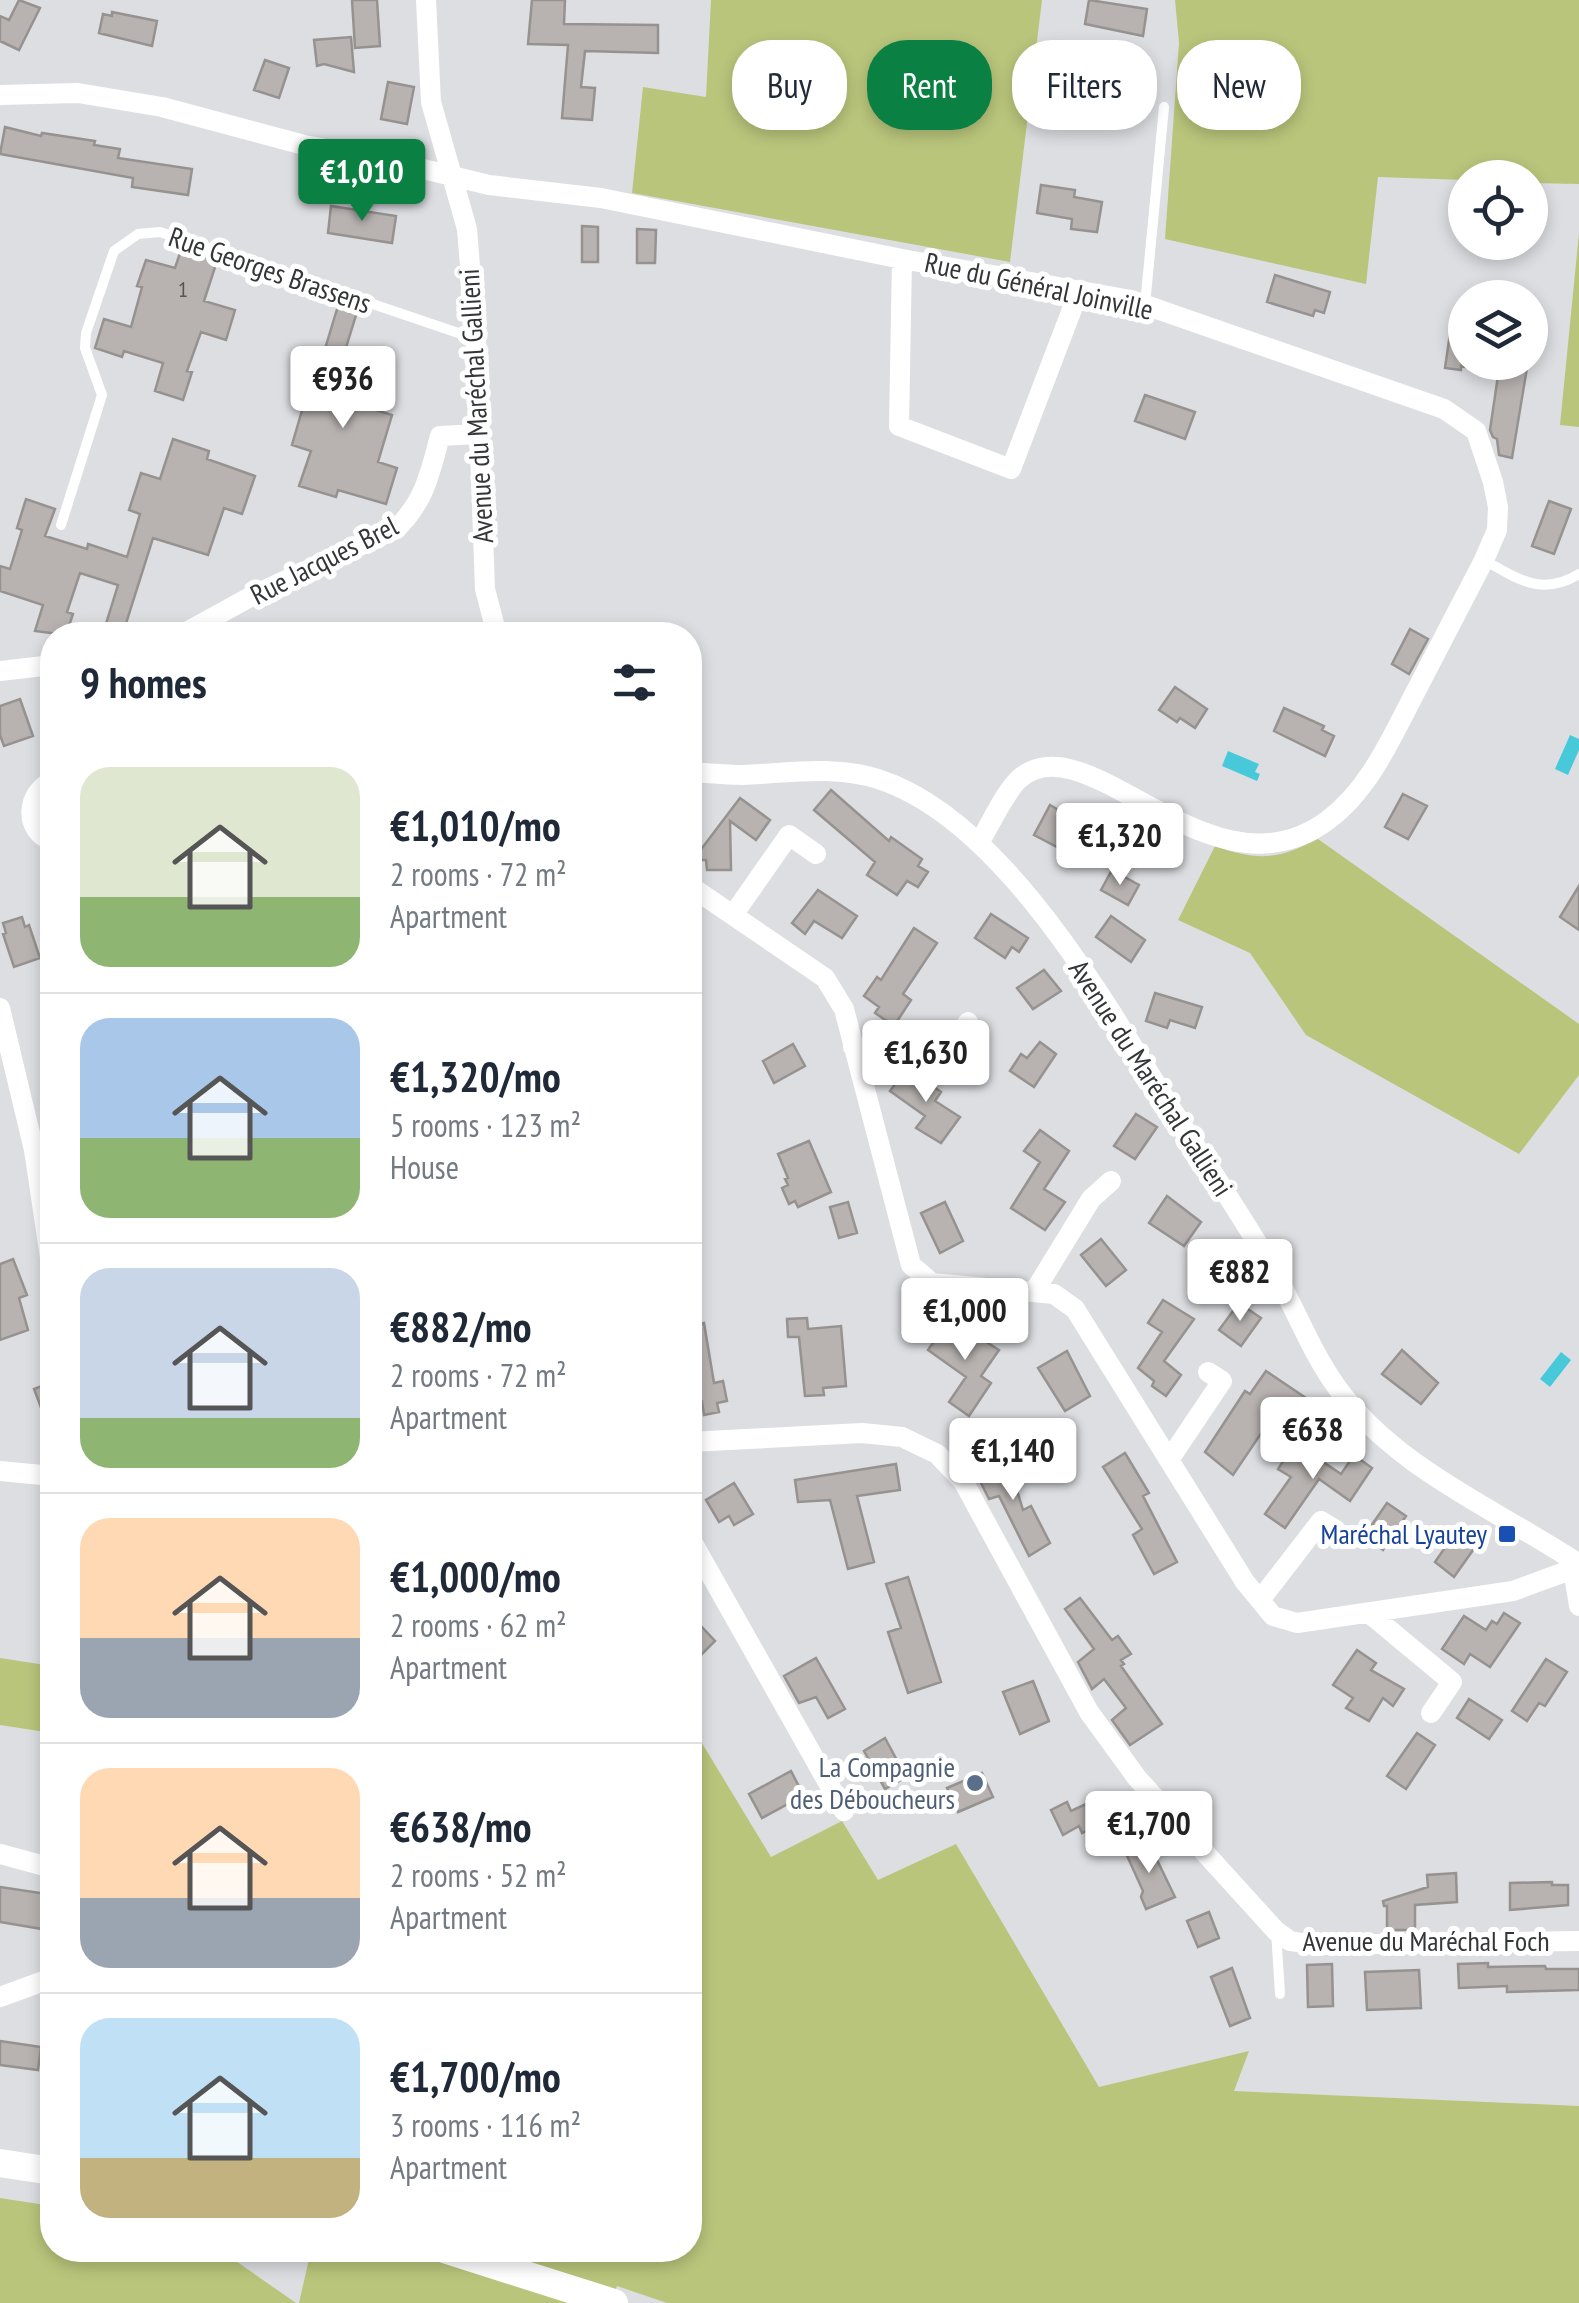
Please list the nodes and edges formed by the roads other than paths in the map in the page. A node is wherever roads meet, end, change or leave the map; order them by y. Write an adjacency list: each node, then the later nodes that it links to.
1 (426, 0): 4 (street, Avenue du Maréchal Gallieni)
2 (0, 95): 4 (street, Rue du Général Joinville)
3 (1164, 107): 7 (lane)
4 (451, 176): 5 (street, Rue du Général Joinville); 8 (street, Avenue du Maréchal Gallieni)
5 (902, 259): 6 (street, Rue du Général Joinville); 6 (street)
6 (1079, 291): 7 (street, Rue du Général Joinville)
7 (1145, 305): 11 (street, Rue du Général Joinville)
8 (476, 340): 9 (street, Avenue du Maréchal Gallieni); 10 (lane, Rue Georges Brassens)
9 (478, 434): 13 (street, Rue Jacques Brel); 14 (street, Avenue du Maréchal Gallieni)
10 (61, 525)
11 (1484, 560): 12 (lane); 20 (street, Rue du Général Joinville)
12 (1579, 574)
13 (205, 622)
14 (495, 622)
15 (40, 666): 16 (street)
16 (0, 671)
17 (702, 773): 20 (street, Avenue du Maréchal Gallieni)
18 (40, 790): 19 (street)
19 (40, 833)
20 (979, 843): 37 (street, Avenue du Maréchal Gallieni)
21 (816, 854): 23 (street)
22 (702, 894): 23 (street)
23 (733, 915): 26 (street)
24 (0, 1008): 27 (street)
25 (968, 1022): 26 (street)
26 (854, 1047): 29 (street)
27 (40, 1172)
28 (1111, 1181): 29 (street)
29 (1034, 1292): 32 (street)
30 (1208, 1372): 32 (street)
31 (702, 1441): 45 (street, Avenue du Maréchal Foch)
32 (1169, 1460): 38 (street)
33 (0, 1471): 34 (street)
34 (40, 1475)
35 (1336, 1530): 38 (street)
36 (702, 1559): 42 (street)
37 (1576, 1565): 39 (street); 40 (street)
38 (1260, 1600): 40 (street)
39 (1579, 1606)
40 (1368, 1613): 41 (street)
41 (1431, 1714)
42 (844, 1811)
43 (0, 1854): 44 (street)
44 (40, 1865)
45 (1276, 1932): 46 (street, Avenue du Maréchal Foch); 48 (lane)
46 (1579, 1941)
47 (40, 1982): 49 (street)
48 (1280, 1994)
49 (0, 1997)
50 (0, 2163): 51 (main road)
51 (40, 2169)
52 (484, 2262): 53 (main road)
53 (614, 2303)

